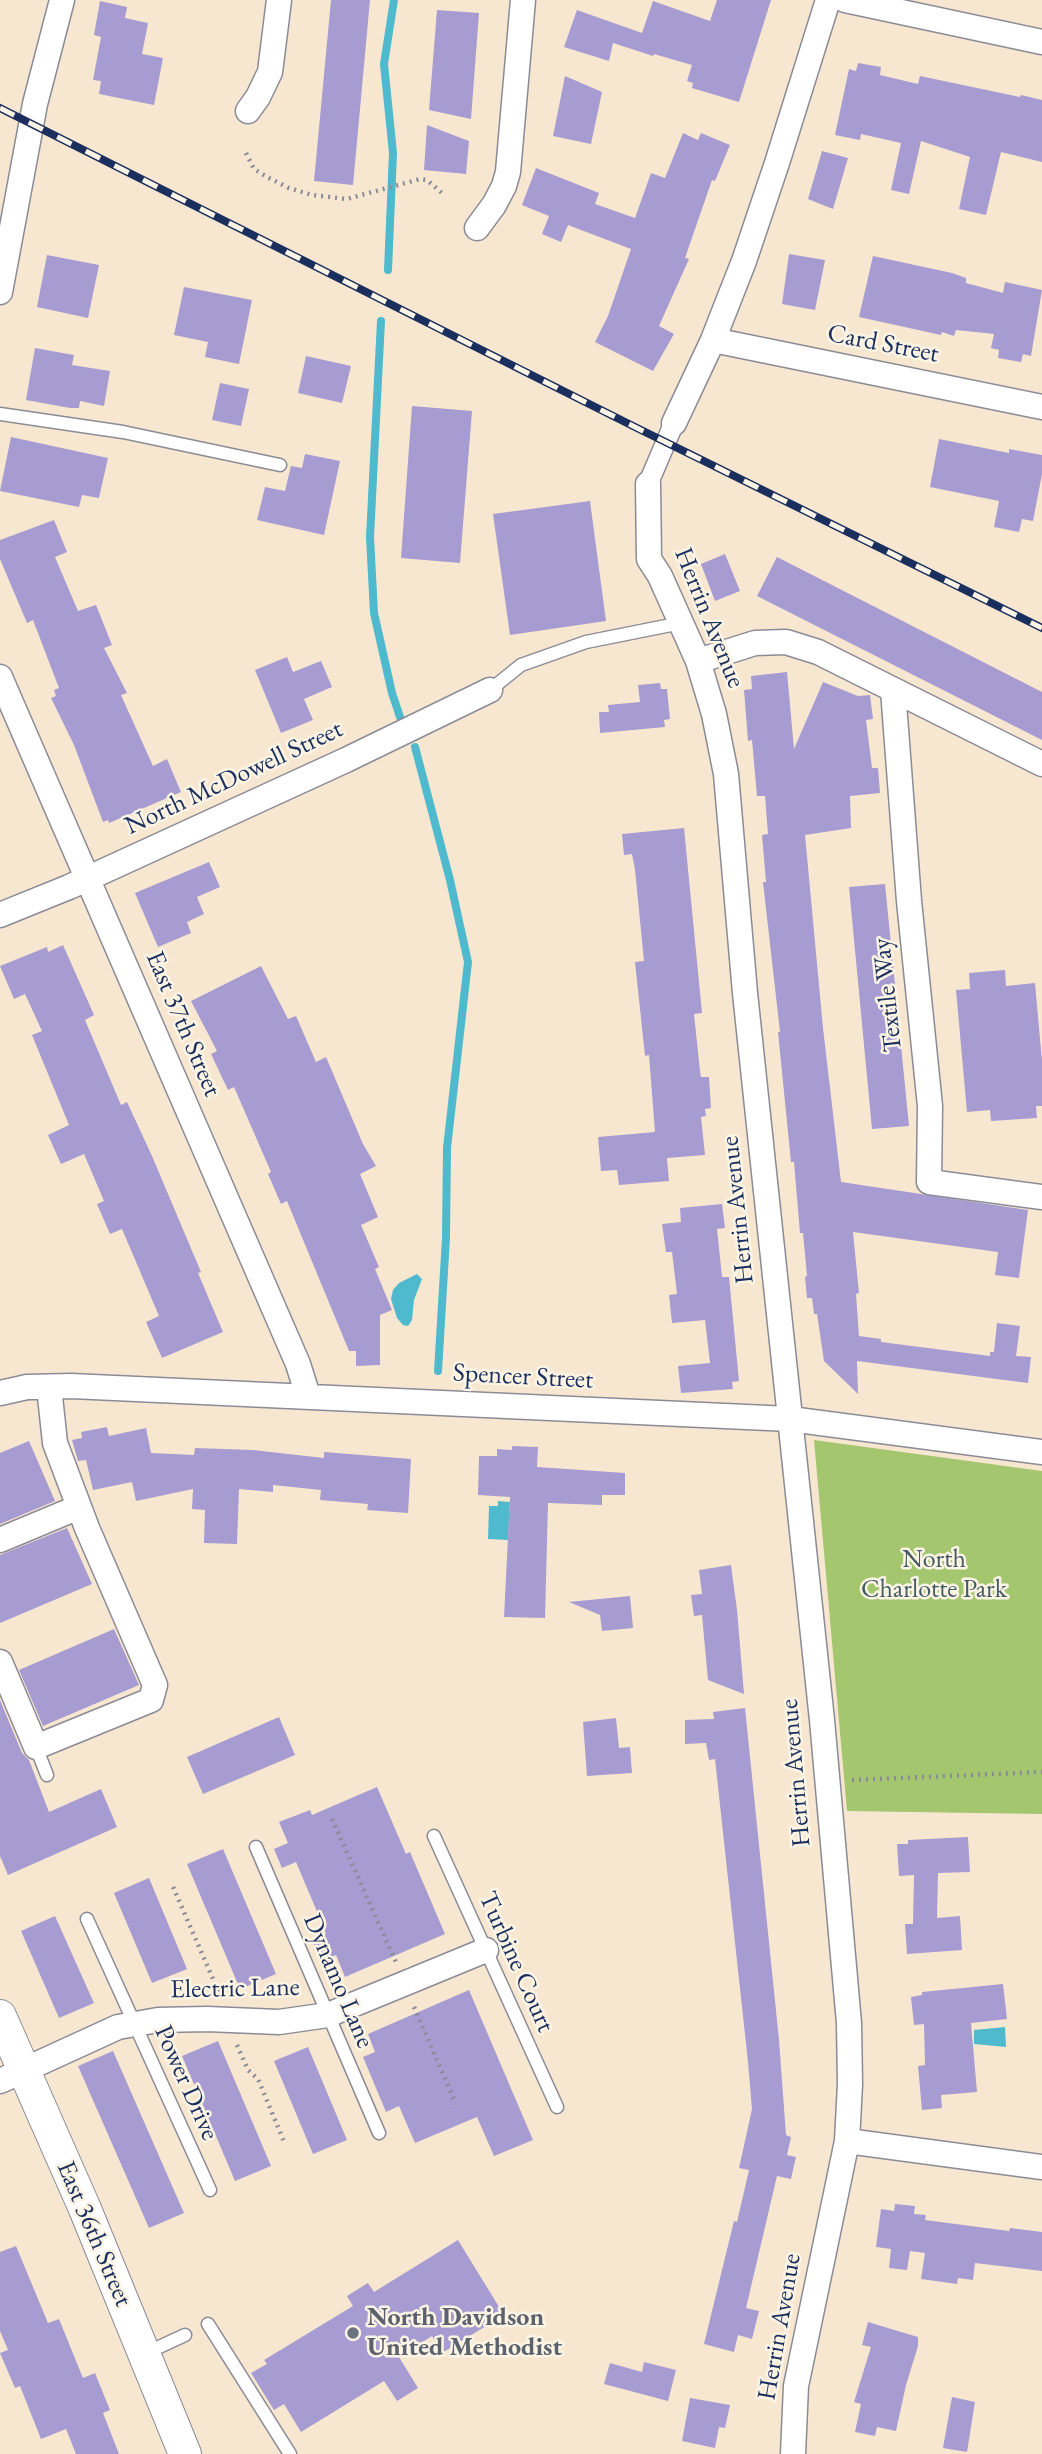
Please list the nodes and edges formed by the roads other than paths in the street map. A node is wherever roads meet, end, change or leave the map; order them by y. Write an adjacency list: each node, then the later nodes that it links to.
1 (62, 0): 9 (street)
2 (279, 0): 7 (street)
3 (523, 0): 8 (street)
4 (828, 0): 10 (street, Herrin Avenue)
5 (845, 0): 6 (street)
6 (1042, 42)
7 (247, 111)
8 (477, 228)
9 (0, 292)
10 (713, 341): 11 (street, Card Street); 13 (street, Herrin Avenue)
11 (1042, 407)
12 (0, 414): 14 (lane)
13 (674, 423): 15 (street, Herrin Avenue)
14 (279, 465)
15 (648, 484): 16 (street, Herrin Avenue)
16 (681, 623): 17 (street, Herrin Avenue); 19 (lane)
17 (698, 661): 20 (street); 28 (street, Herrin Avenue)
18 (0, 677): 22 (street, East 37th Street)
19 (490, 690): 22 (street, North McDowell Street)
20 (893, 690): 21 (street); 24 (street, Textile Way)
21 (1042, 764)
22 (88, 878): 23 (street, North McDowell Street); 27 (street, East 37th Street)
23 (0, 915)
24 (1042, 1197)
25 (49, 1387): 26 (street, Spencer Street); 27 (street, Spencer Street); 30 (street)
26 (0, 1393)
27 (308, 1396): 28 (street, Spencer Street)
28 (790, 1419): 29 (street, Spencer Street); 45 (street, Herrin Avenue)
29 (1042, 1451)
30 (79, 1507): 31 (street); 33 (street)
31 (0, 1540)
32 (0, 1662): 33 (street)
33 (36, 1747): 34 (lane)
34 (47, 1775)
35 (434, 1836): 38 (lane, Turbine Court)
36 (256, 1847): 39 (lane, Dynamo Lane)
37 (87, 1919): 41 (lane, Power Drive)
38 (486, 1950): 39 (street, Electric Lane); 43 (lane, Turbine Court)
39 (328, 2015): 41 (street, Electric Lane); 44 (lane, Dynamo Lane)
40 (0, 2016): 42 (street, East 36th Street)
41 (135, 2024): 42 (street, Electric Lane); 47 (lane, Power Drive)
42 (12, 2076): 50 (street, East 36th Street)
43 (557, 2107)
44 (379, 2133)
45 (847, 2141): 46 (street); 53 (street, Herrin Avenue)
46 (1042, 2167)
47 (210, 2190)
48 (208, 2324): 52 (lane)
49 (185, 2335): 50 (lane)
50 (144, 2354): 51 (street, East 36th Street)
51 (185, 2454)
52 (290, 2454)
53 (793, 2454)

